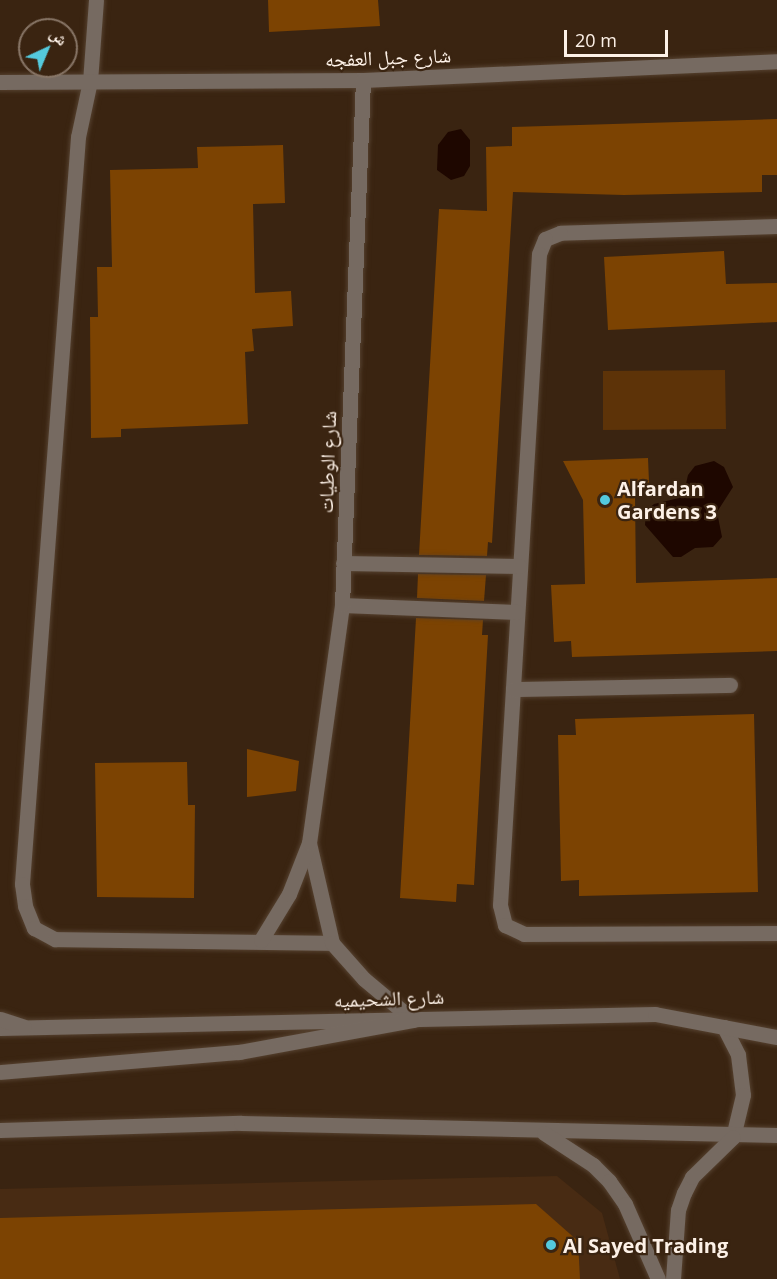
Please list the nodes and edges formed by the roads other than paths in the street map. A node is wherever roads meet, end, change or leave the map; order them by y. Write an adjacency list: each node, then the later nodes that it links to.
1 (96, 0): 4 (street)
2 (777, 61): 3 (street, شارع جبل العفجه)
3 (363, 80): 4 (street, شارع جبل العفجه); 7 (street, شارع الوطيات)
4 (90, 81): 5 (street, شارع جبل العفجه); 15 (street)
5 (0, 82)
6 (777, 226): 8 (street)
7 (343, 563): 8 (street); 9 (street, شارع الوطيات)
8 (519, 566): 10 (street)
9 (342, 605): 10 (street); 13 (street, شارع الوطيات)
10 (517, 612): 12 (street)
11 (730, 685): 12 (street)
12 (513, 689): 14 (street)
13 (309, 843): 15 (street, شارع الوطيات); 16 (street, شارع الوطيات)
14 (777, 933)
15 (261, 940): 16 (street)
16 (332, 943): 18 (street, شارع الوطيات)
17 (0, 1019): 19 (street)
18 (413, 1020): 19 (street, شارع الشحيميه); 20 (street, شارع الشحيميه); 23 (street)
19 (24, 1027): 21 (street, شارع الشحيميه)
20 (724, 1027): 22 (street, شارع الشحيميه); 27 (street)
21 (0, 1028)
22 (777, 1037)
23 (0, 1072)
24 (0, 1130): 25 (street)
25 (544, 1132): 27 (street); 28 (street)
26 (777, 1135): 27 (street)
27 (733, 1137): 29 (street)
28 (658, 1279)
29 (673, 1279)

